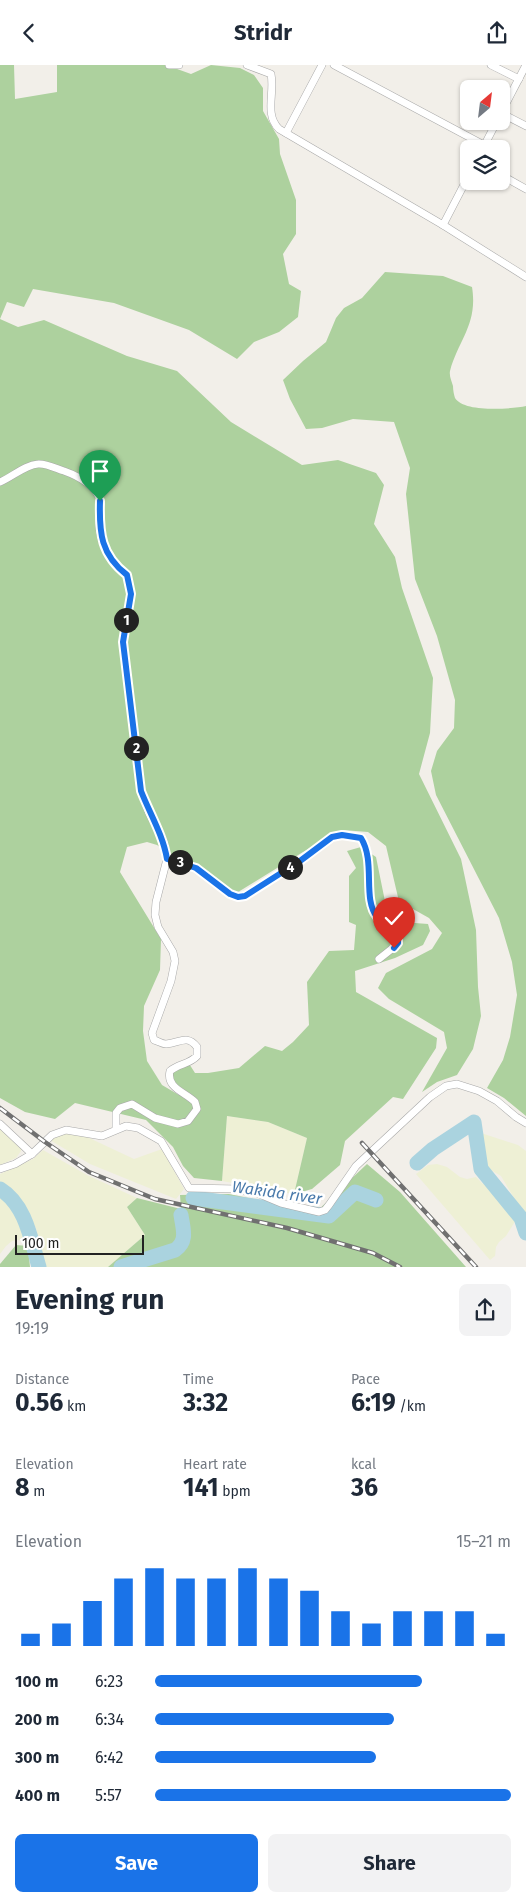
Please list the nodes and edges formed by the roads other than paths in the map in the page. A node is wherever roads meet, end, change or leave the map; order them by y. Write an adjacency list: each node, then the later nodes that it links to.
1 (170, 65): 2 (street)
2 (179, 65)
3 (247, 65): 12 (street)
4 (322, 65): 12 (street)
5 (334, 65): 13 (street)
6 (491, 65): 8 (street)
7 (525, 68): 8 (street)
8 (519, 79): 9 (street)
9 (510, 96)
10 (510, 118): 11 (street)
11 (526, 126)
12 (286, 133): 17 (street)
13 (470, 140)
14 (510, 180): 15 (street)
15 (526, 189)
16 (461, 190): 17 (street)
17 (443, 225): 18 (street)
18 (526, 277)
19 (0, 481): 20 (street)
20 (167, 859): 21 (street); 24 (street)
21 (379, 959)
22 (526, 1123): 24 (street)
23 (0, 1124): 25 (street)
24 (116, 1129): 25 (street)
25 (32, 1154): 26 (street)
26 (0, 1169)

